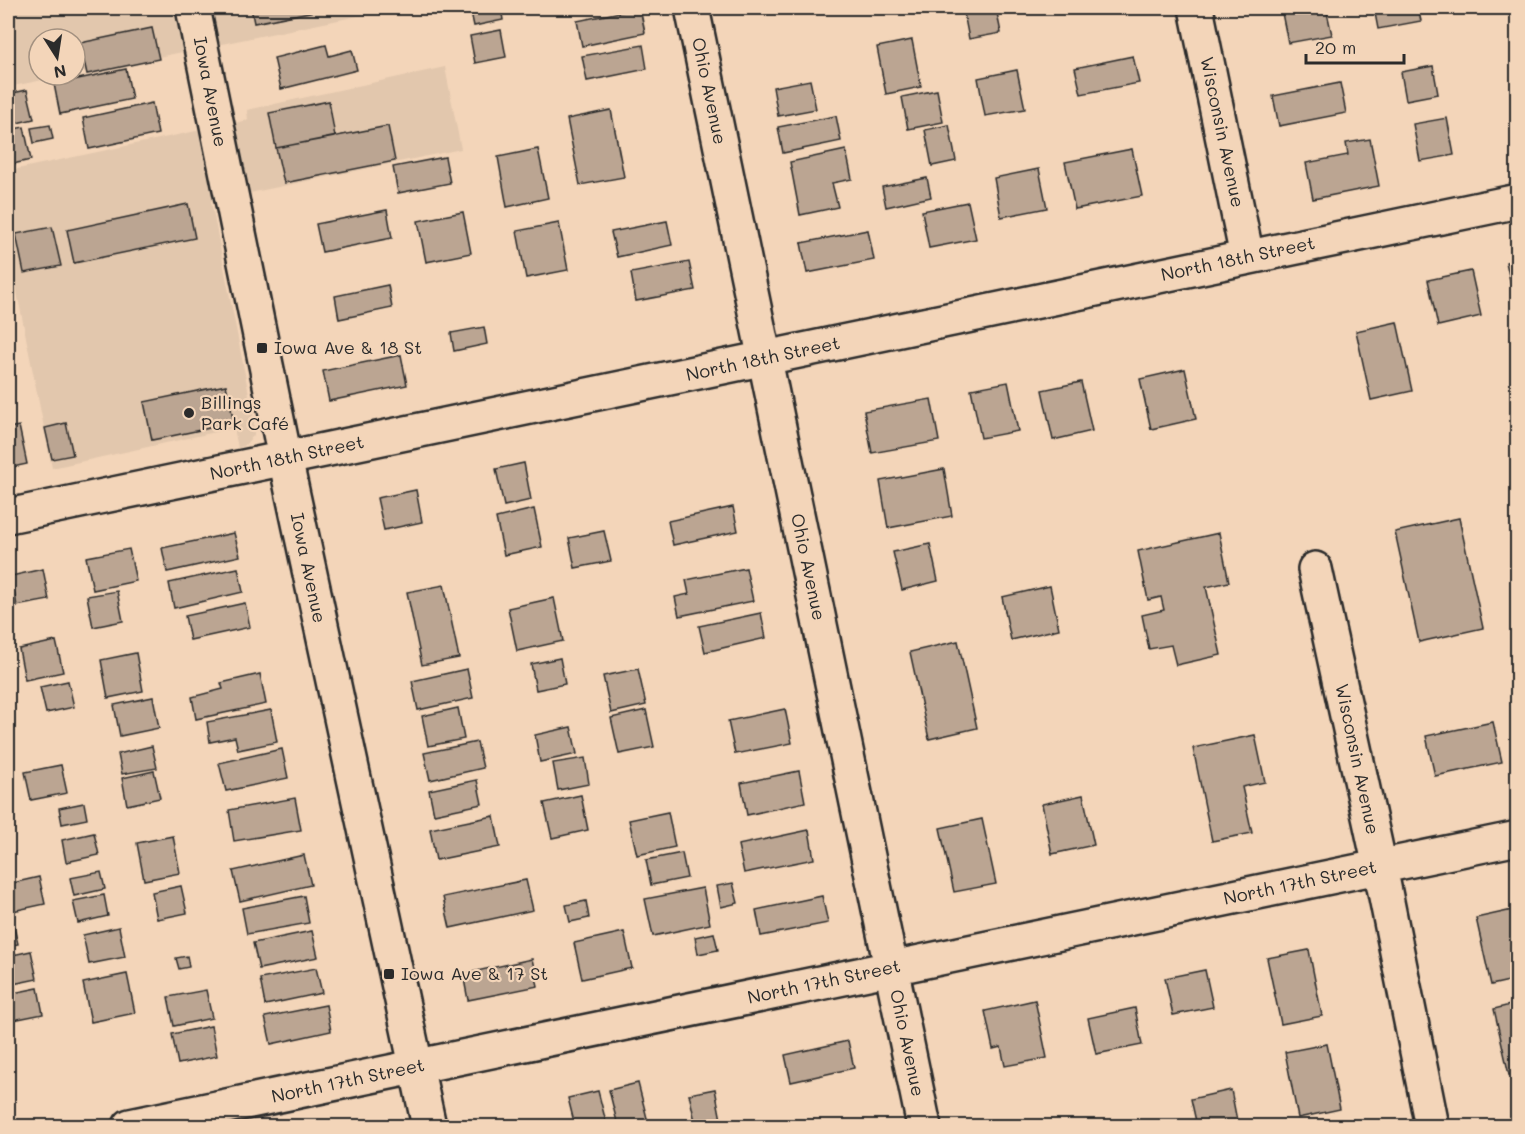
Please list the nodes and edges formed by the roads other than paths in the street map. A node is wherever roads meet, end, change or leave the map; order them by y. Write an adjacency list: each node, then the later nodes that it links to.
1 (193, 8): 7 (street, Iowa Avenue)
2 (692, 8): 6 (street, Ohio Avenue)
3 (1196, 8): 5 (street, Wisconsin Avenue)
4 (1518, 201): 5 (street, North 18th Street)
5 (1247, 257): 6 (street, North 18th Street)
6 (765, 358): 7 (street, North 18th Street); 12 (street, Ohio Avenue)
7 (285, 458): 8 (street, North 18th Street); 13 (street, Iowa Avenue)
8 (8, 516)
9 (1315, 569): 11 (street, Wisconsin Avenue)
10 (1518, 838): 11 (street, North 17th Street)
11 (1380, 867): 12 (street, North 17th Street); 17 (street, Wisconsin Avenue)
12 (892, 968): 13 (street, North 17th Street); 16 (street, Ohio Avenue)
13 (417, 1067): 14 (street, North 17th Street); 15 (street, Iowa Avenue)
14 (130, 1126)
15 (429, 1126)
16 (924, 1126)
17 (1432, 1126)

